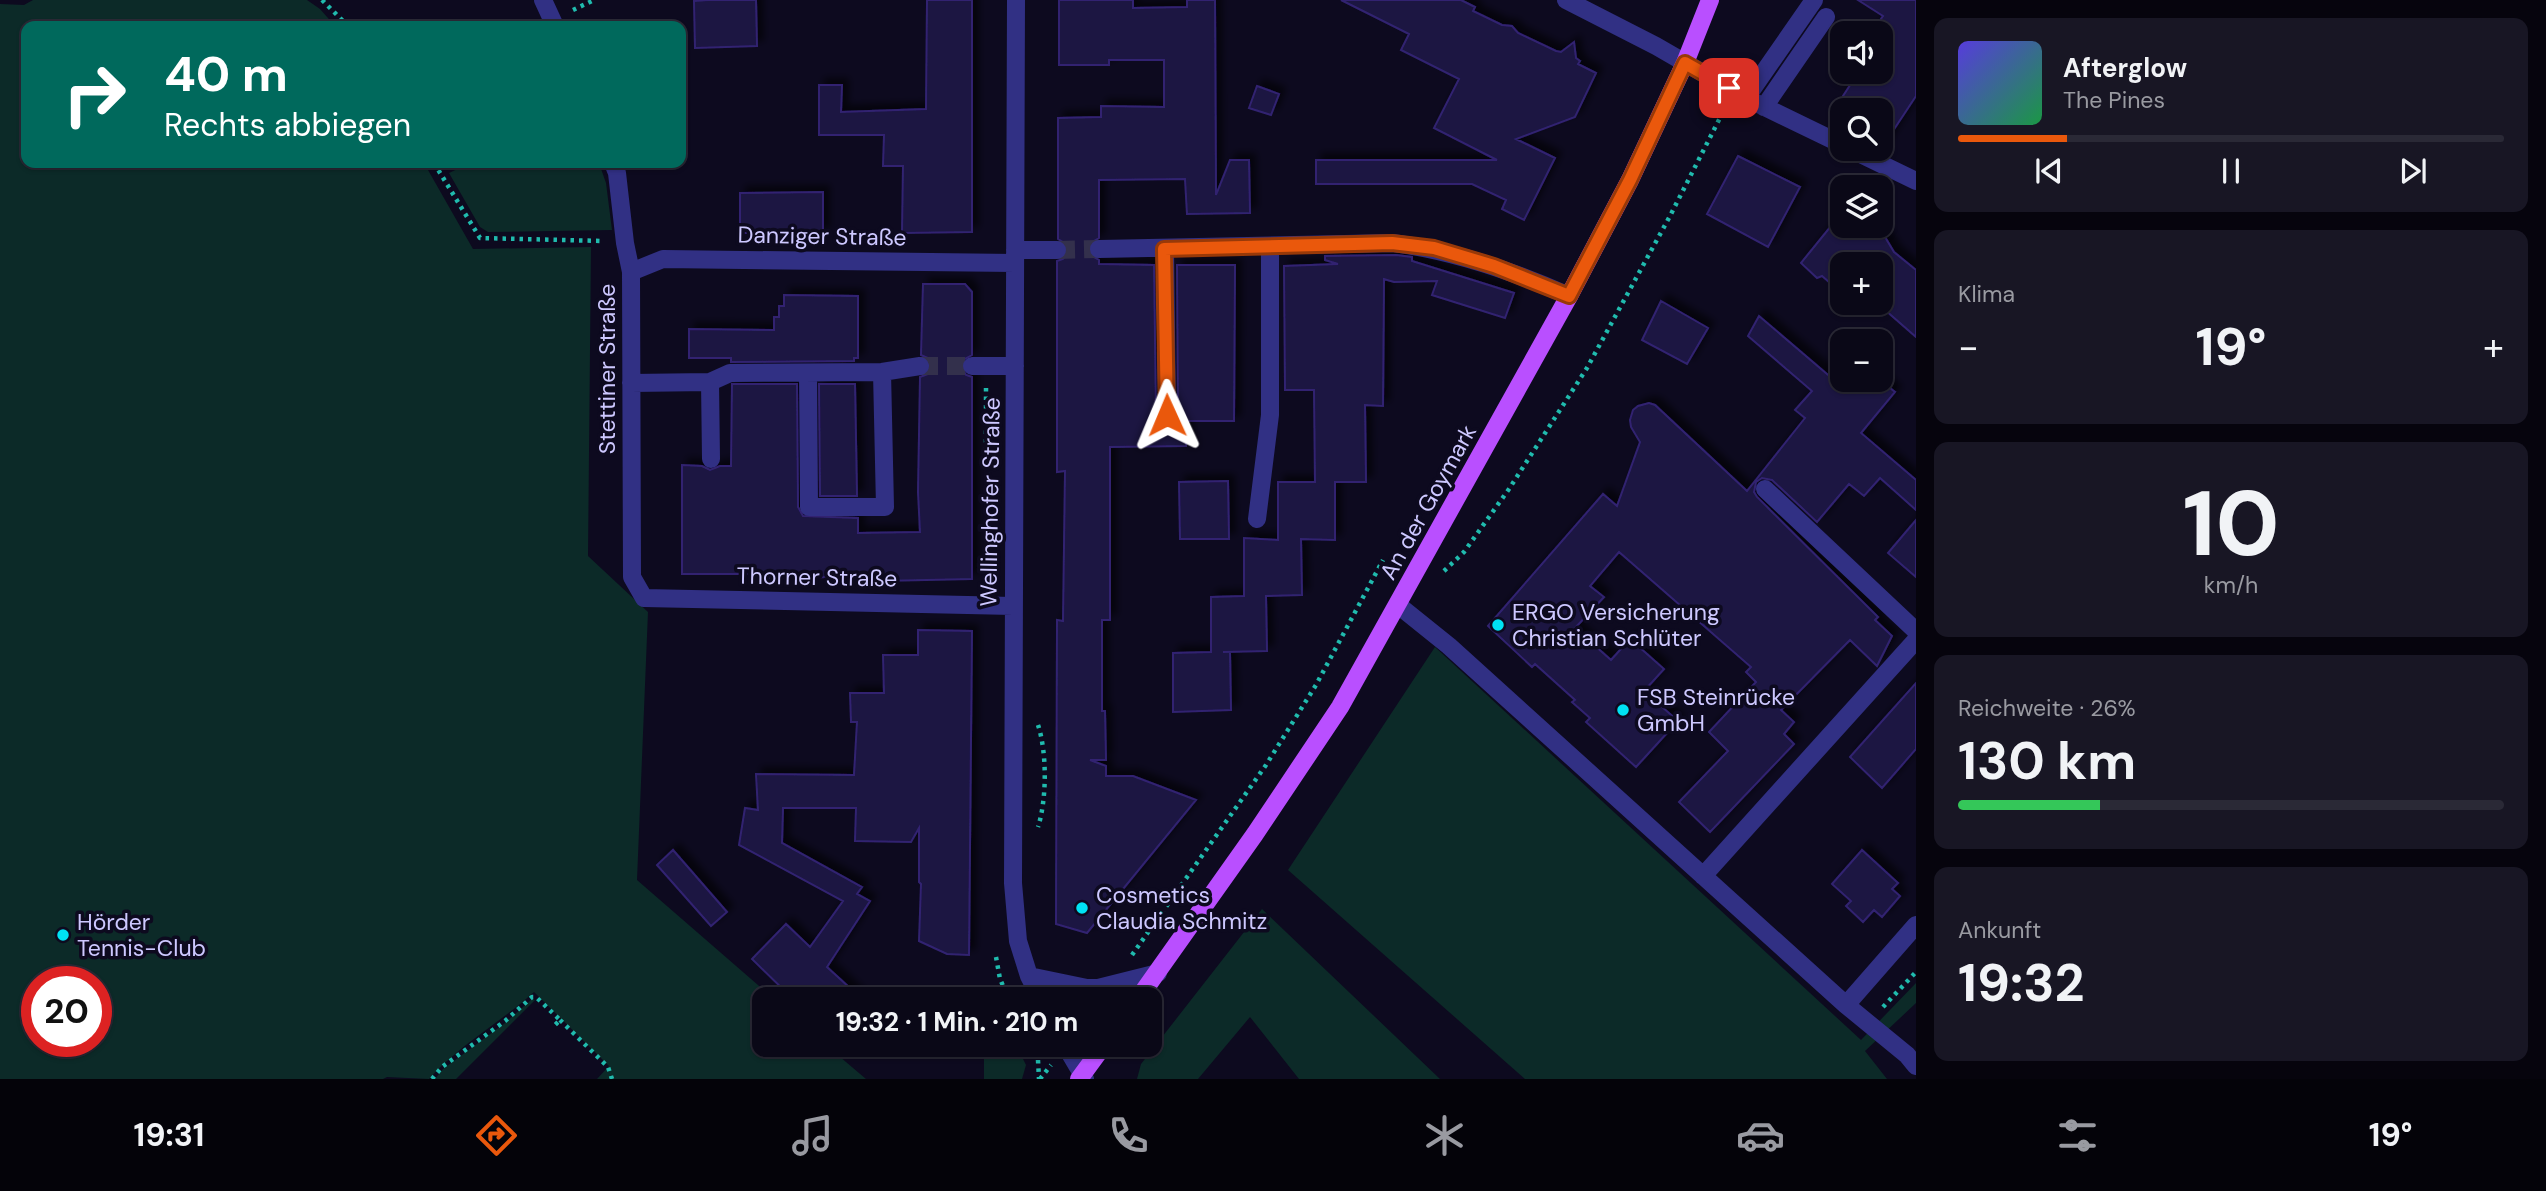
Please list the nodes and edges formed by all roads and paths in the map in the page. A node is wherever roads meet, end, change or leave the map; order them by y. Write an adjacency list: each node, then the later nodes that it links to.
1 (323, 0): 8 (path)
2 (543, 0): 9 (street)
3 (1016, 0): 24 (street, Wellinghofer Straße)
4 (1566, 0): 10 (street)
5 (1710, 0): 10 (main road, An der Goymark)
6 (1814, 0): 11 (street)
7 (1826, 17): 12 (street)
8 (343, 21)
9 (553, 21)
10 (1685, 63): 11 (street); 26 (main road, An der Goymark)
11 (1746, 98): 12 (street)
12 (1765, 107): 14 (street)
13 (1724, 108): 40 (path)
14 (1830, 139)
15 (1875, 161): 18 (street)
16 (437, 168): 19 (path)
17 (615, 168): 19 (street, Stettiner Straße)
18 (1916, 181)
19 (625, 243): 25 (street, Stettiner Straße)
20 (1270, 246): 22 (street); 26 (street); 37 (street)
21 (1099, 249): 22 (street)
22 (1164, 249): 34 (street)
23 (1057, 250): 24 (street, Danziger Straße)
24 (1015, 257): 25 (street, Danziger Straße); 29 (street, Wellinghofer Straße)
25 (631, 272): 33 (street, Stettiner Straße)
26 (1569, 296): 41 (main road, An der Goymark)
27 (920, 366): 30 (street)
28 (972, 366): 29 (street)
29 (1016, 366): 42 (street, Wellinghofer Straße)
30 (882, 372): 31 (street); 31 (street)
31 (808, 373): 32 (street)
32 (710, 382): 33 (street); 35 (street)
33 (631, 383): 39 (street, Stettiner Straße)
34 (1167, 415)
35 (711, 459)
36 (1765, 489): 43 (street)
37 (1257, 519)
38 (1383, 560): 47 (path)
39 (632, 577): 42 (street, Thorner Straße)
40 (1436, 580)
41 (1398, 605): 45 (street); 49 (main road, An der Goymark)
42 (1013, 606): 50 (street, Wellinghofer Straße)
43 (1916, 631)
44 (1916, 640): 45 (street)
45 (1703, 876): 53 (street)
46 (1916, 925): 53 (street)
47 (1130, 959)
48 (1916, 972): 55 (path)
49 (1158, 973): 50 (street); 52 (main road, An der Goymark)
50 (1030, 976): 51 (street, Wellinghofer Straße)
51 (1035, 987)
52 (1147, 987)
53 (1846, 1005): 55 (street)
54 (560, 1020): 56 (path); 62 (path); 63 (path)
55 (1868, 1023): 60 (street)
56 (554, 1026)
57 (1036, 1057): 64 (path)
58 (1071, 1057): 61 (street)
59 (1096, 1057): 61 (main road)
60 (1916, 1066)
61 (1082, 1077)
62 (432, 1079)
63 (612, 1079)
64 (1039, 1079)

